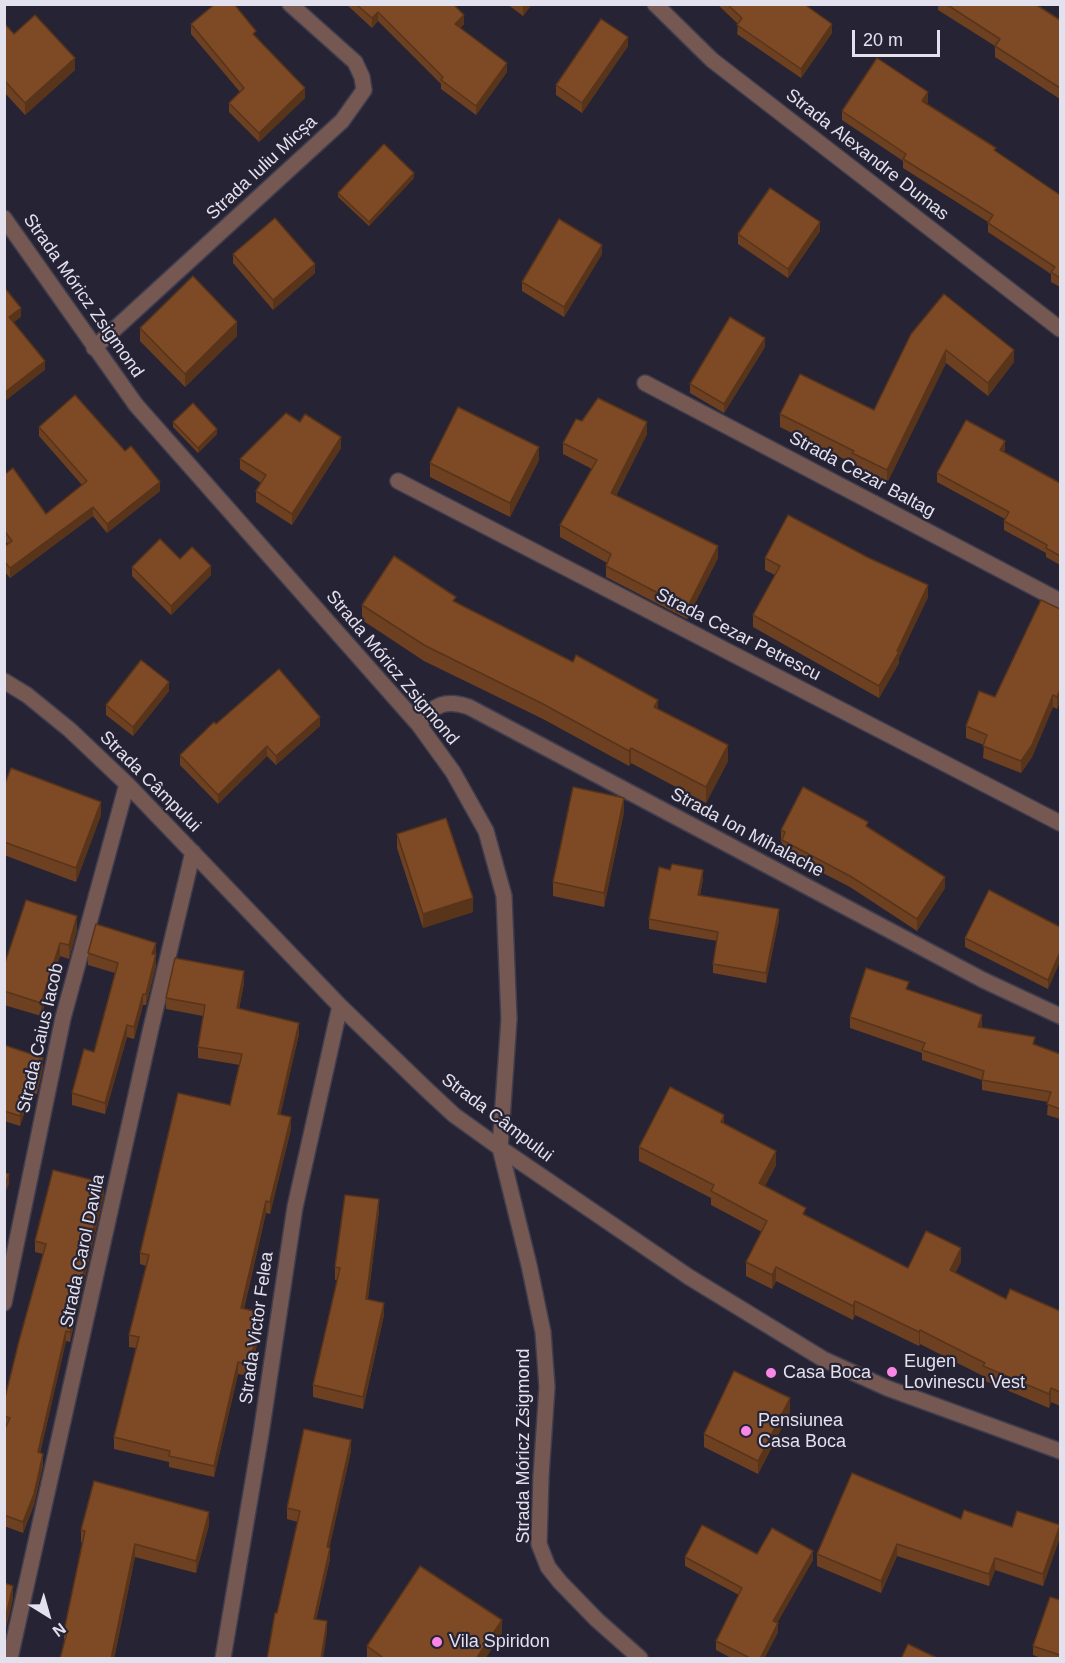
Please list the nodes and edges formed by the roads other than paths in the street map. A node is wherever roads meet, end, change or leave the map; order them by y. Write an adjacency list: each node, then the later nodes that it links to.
1 (290, 4): 5 (street, Strada Iuliu Micșa)
2 (655, 4): 4 (street, Strada Alexandre Dumas)
3 (4, 218): 5 (street, Strada Móricz Zsigmond)
4 (1060, 329)
5 (94, 348): 10 (street, Strada Móricz Zsigmond)
6 (645, 383): 8 (street, Strada Cezar Baltag)
7 (398, 481): 12 (street, Strada Cezar Petrescu)
8 (1060, 601)
9 (4, 681): 11 (street, Strada Câmpului)
10 (419, 725): 15 (street, Strada Ion Mihalache); 16 (street, Strada Móricz Zsigmond)
11 (127, 784): 13 (street, Strada Câmpului); 17 (street, Strada Caius Iacob)
12 (1060, 823)
13 (193, 852): 14 (street, Strada Câmpului); 19 (street, Strada Carol Davila)
14 (340, 1006): 16 (street, Strada Câmpului); 20 (street, Strada Victor Felea)
15 (1060, 1016)
16 (500, 1148): 18 (street, Strada Câmpului); 21 (street, Strada Móricz Zsigmond)
17 (4, 1303)
18 (1060, 1451)
19 (10, 1659)
20 (223, 1659)
21 (640, 1659)

